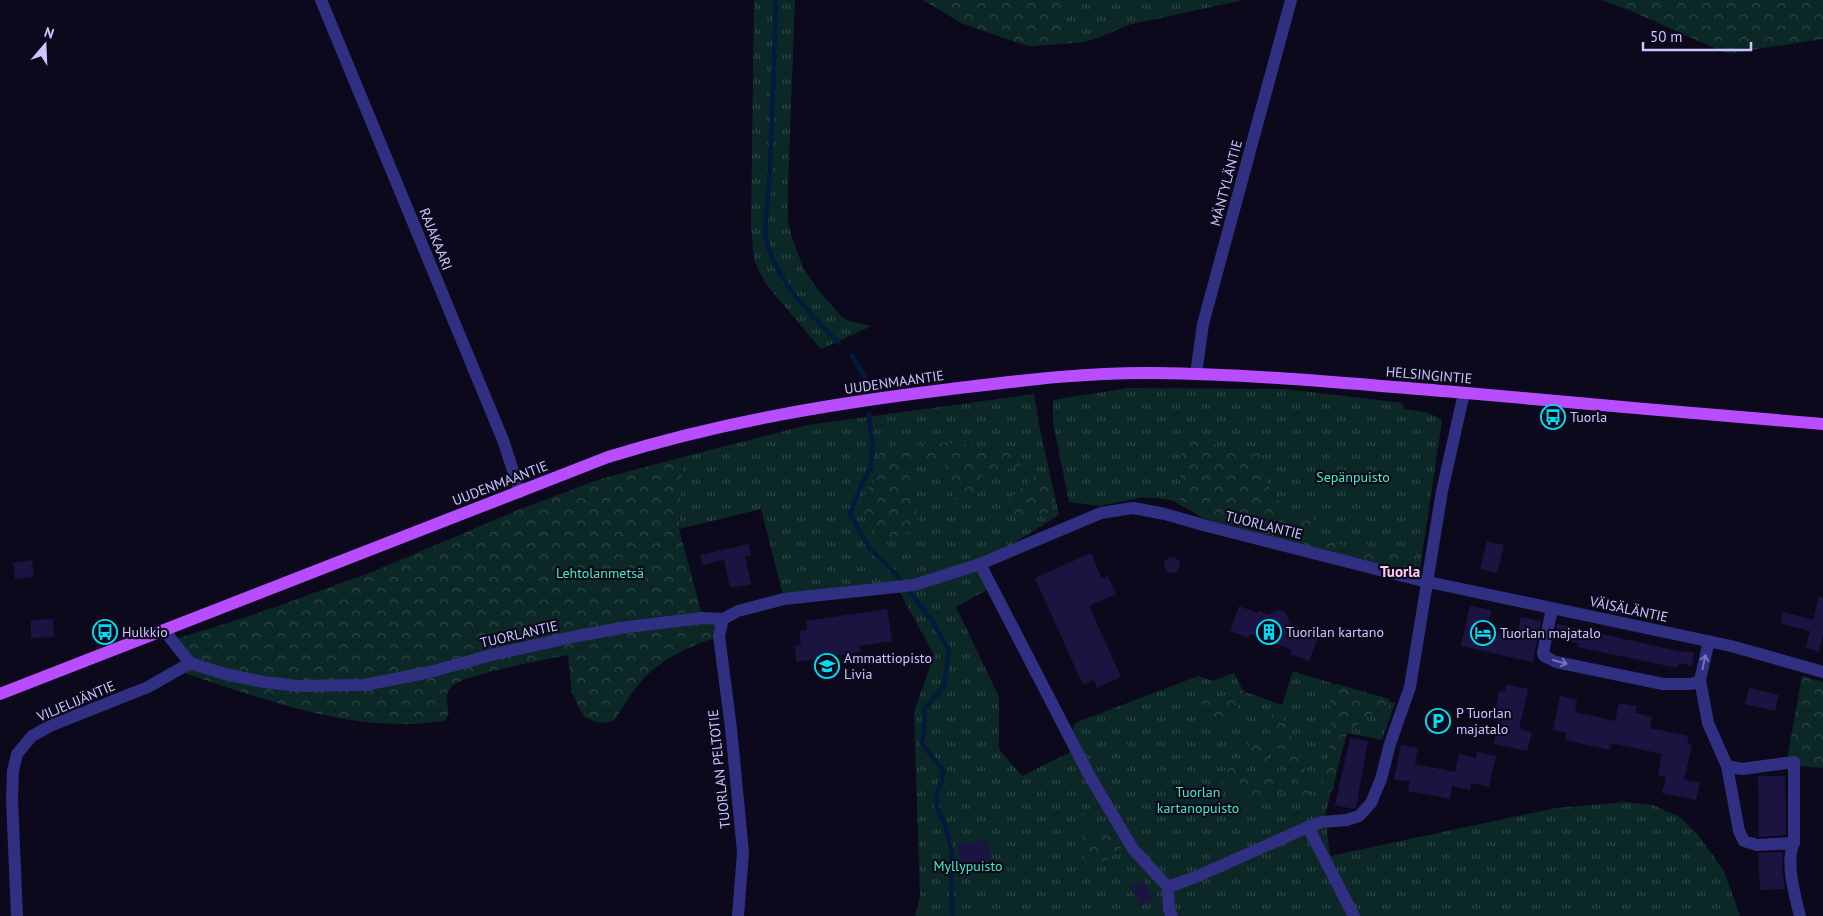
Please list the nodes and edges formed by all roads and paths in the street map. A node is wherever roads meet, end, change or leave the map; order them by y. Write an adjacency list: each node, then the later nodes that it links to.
1 (321, 0): 7 (street, RAJAKAARI)
2 (1291, 0): 3 (street, MÄNTYLÄNTIE)
3 (1196, 374): 4 (main road, HELSINGINTIE); 5 (main road, HELSINGINTIE)
4 (1032, 379): 7 (main road, UUDENMAANTIE)
5 (1464, 393): 6 (main road, HELSINGINTIE); 9 (street)
6 (1823, 424)
7 (520, 492): 12 (main road, UUDENMAANTIE)
8 (980, 564): 9 (street, TUORLANTIE); 11 (street, TUORLANTIE); 21 (street)
9 (1427, 582): 10 (street, VÄISÄLÄNTIE); 19 (street)
10 (1552, 608): 13 (street, VÄISÄLÄNTIE); 16 (street, one-way to 16)
11 (724, 619): 14 (street, TUORLANTIE); 23 (street, TUORLAN PELTOTIE)
12 (164, 630): 14 (street); 17 (main road, UUDENMAANTIE)
13 (1709, 641): 15 (street, VÄISÄLÄNTIE); 16 (street, one-way to 13)
14 (190, 663): 22 (street, VILJELIJÄNTIE)
15 (1823, 672)
16 (1700, 680): 18 (street)
17 (0, 694)
18 (1727, 766): 20 (street); 20 (street)
19 (1308, 827): 21 (street); 25 (street)
20 (1794, 842): 26 (street)
21 (1168, 887): 24 (street)
22 (17, 916)
23 (738, 916)
24 (1172, 916)
25 (1354, 916)
26 (1800, 916)

